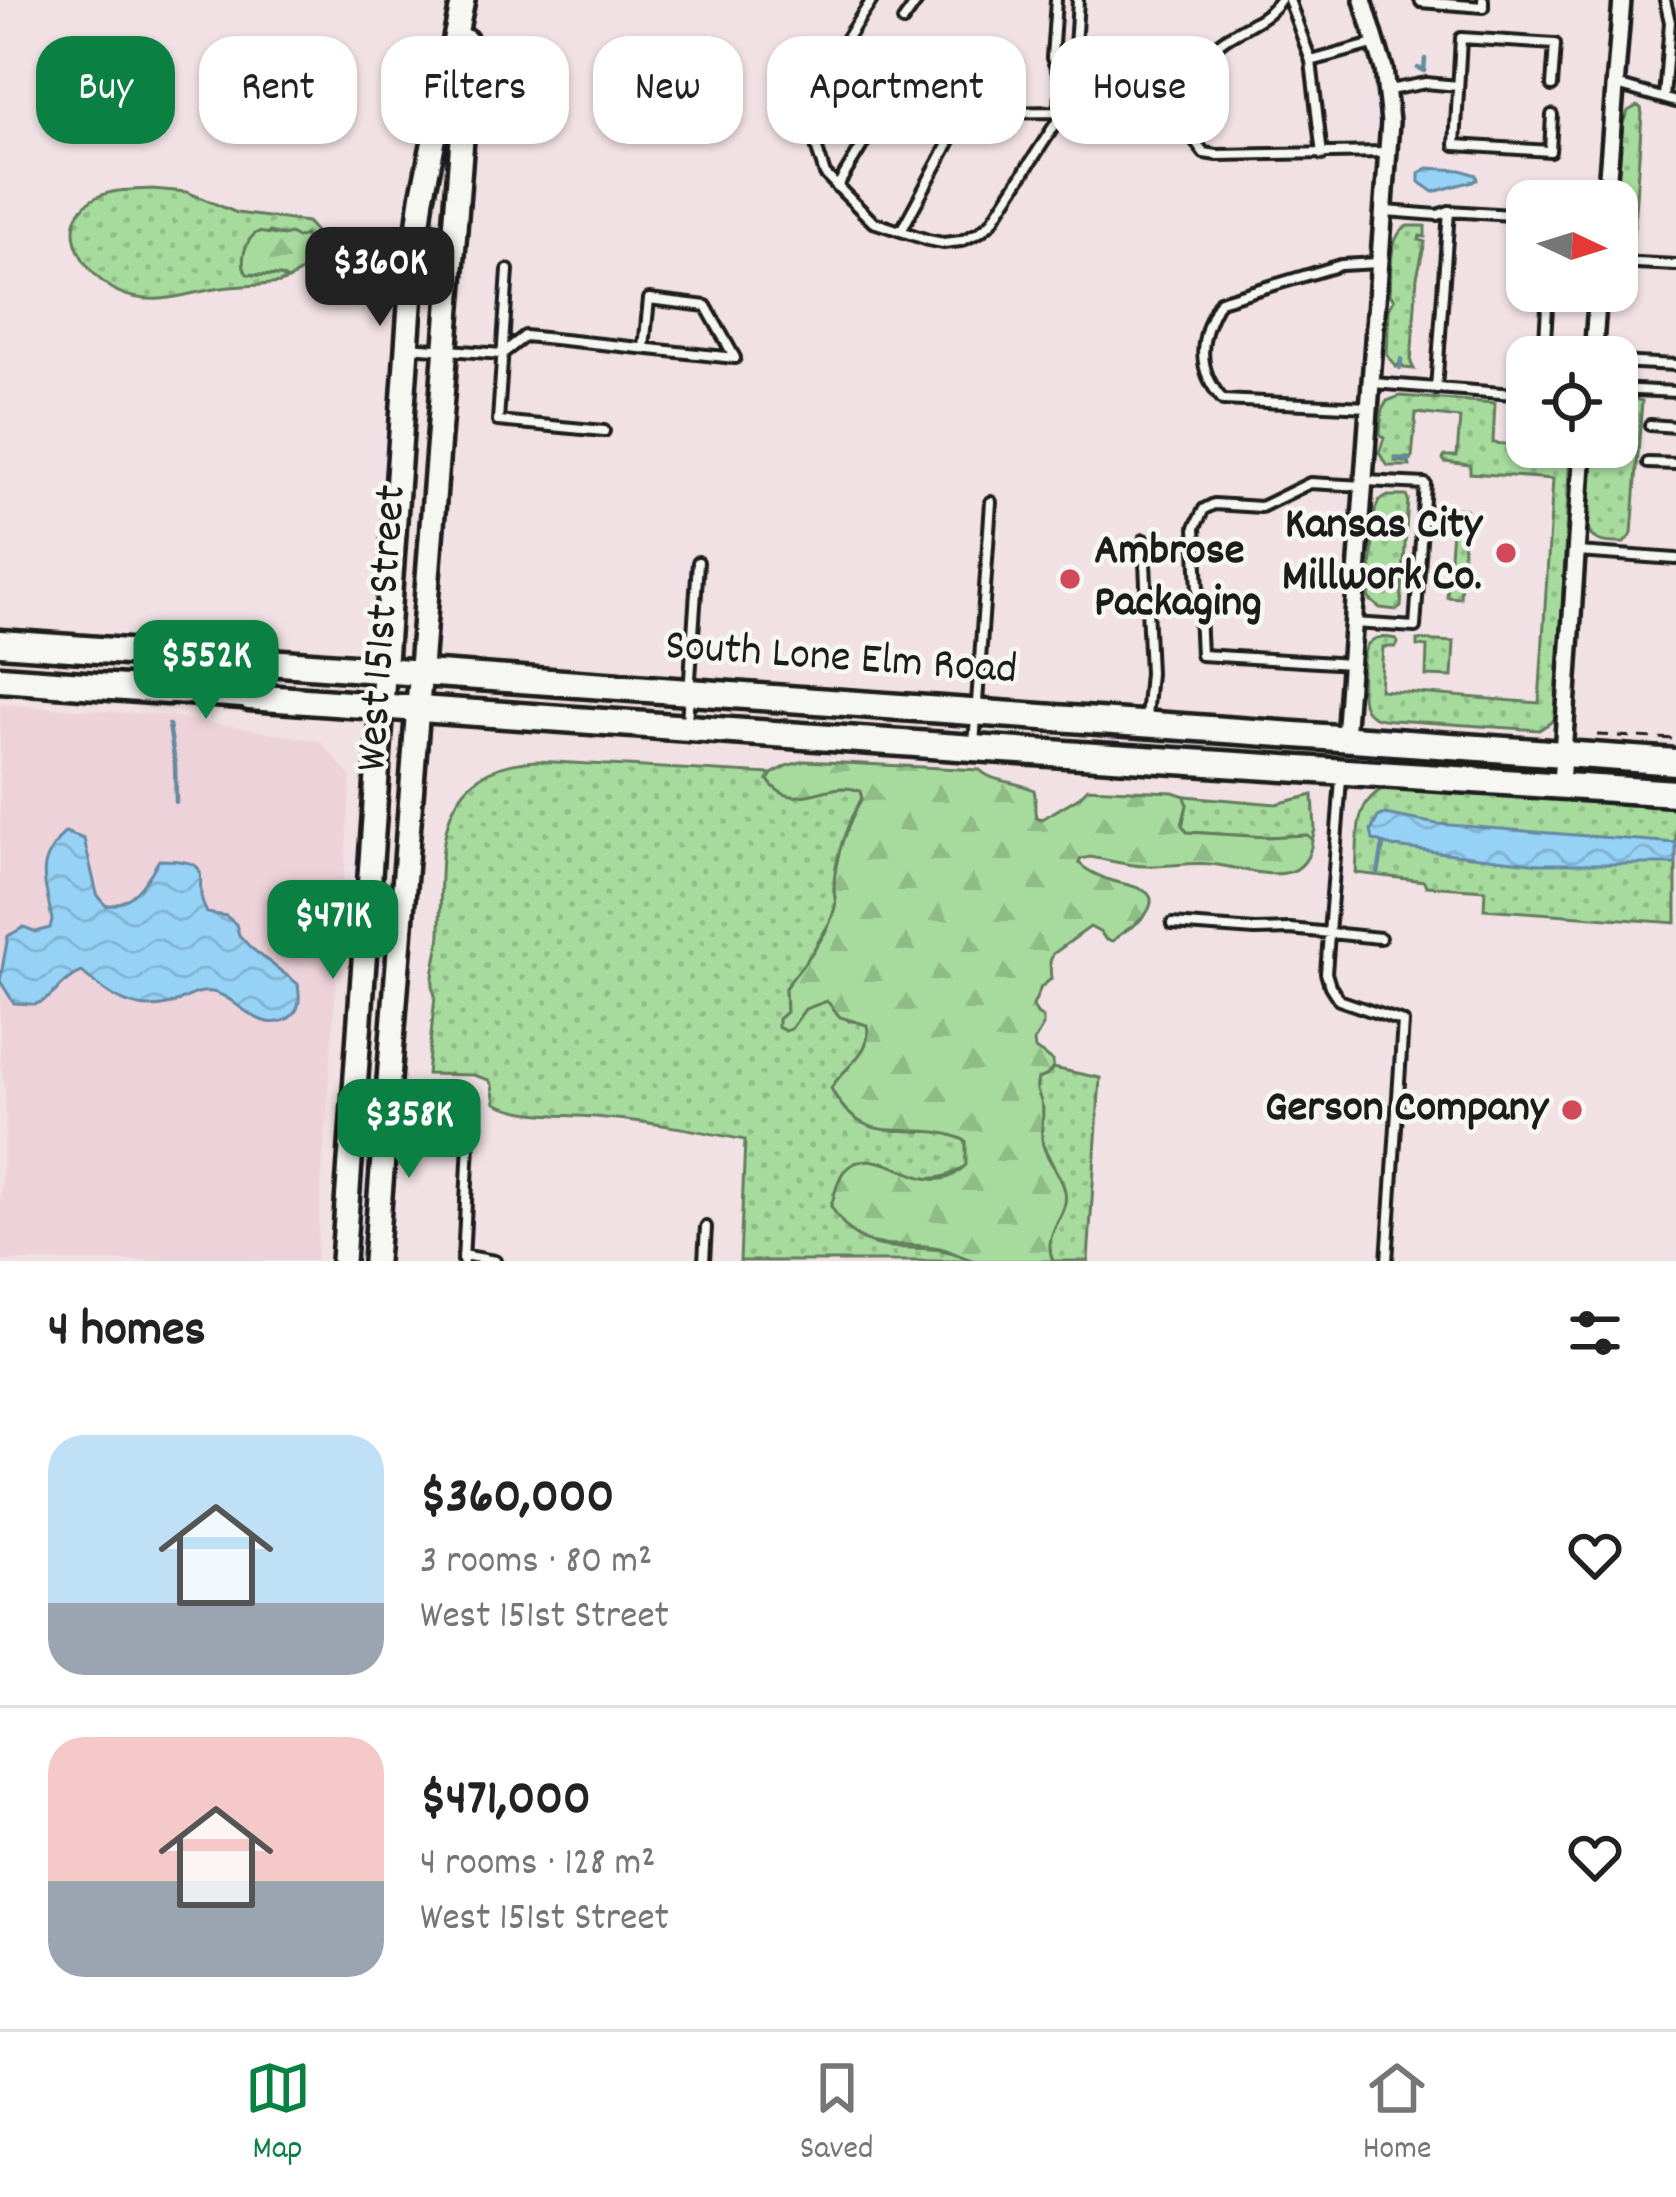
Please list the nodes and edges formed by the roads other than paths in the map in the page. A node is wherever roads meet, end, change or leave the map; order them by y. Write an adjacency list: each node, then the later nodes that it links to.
1 (465, 0): 41 (street, West 151st Street); 43 (street, West 151st Street)
2 (872, 0): 13 (lane)
3 (918, 0): 12 (lane)
4 (1056, 0): 14 (lane)
5 (1078, 0): 15 (lane)
6 (1285, 0): 17 (lane); 30 (lane)
7 (1363, 0): 16 (street)
8 (1420, 0): 9 (lane)
9 (1484, 0)
10 (1622, 0): 18 (street)
11 (1666, 0): 22 (lane)
12 (903, 21)
13 (848, 36)
14 (1054, 36)
15 (1076, 36)
16 (1377, 43): 17 (lane); 21 (street)
17 (1311, 62): 30 (lane)
18 (1615, 85): 22 (lane); 31 (street)
19 (1458, 86): 20 (lane); 21 (lane); 25 (lane)
20 (1552, 86)
21 (1387, 90): 29 (street)
22 (1664, 98): 23 (lane)
23 (1676, 101)
24 (1050, 112): 36 (lane)
25 (1552, 115)
26 (1050, 132): 36 (lane)
27 (816, 144): 32 (lane)
28 (863, 144): 32 (lane)
29 (1388, 152): 30 (lane); 33 (street)
30 (1322, 155)
31 (1608, 180)
32 (837, 187): 36 (lane)
33 (1384, 211): 34 (lane); 37 (street)
34 (1449, 211): 35 (lane); 48 (lane)
35 (1506, 214)
36 (901, 231)
37 (1380, 263): 47 (street); 52 (lane)
38 (1638, 263): 39 (lane)
39 (1676, 265)
40 (508, 270): 44 (lane)
41 (407, 347): 43 (lane); 68 (street, West 151st Street)
42 (644, 348): 42 (lane); 44 (lane)
43 (443, 349): 44 (lane); 69 (street, West 151st Street)
44 (502, 354): 55 (lane)
45 (1638, 363): 46 (lane)
46 (1676, 365)
47 (1371, 383): 48 (lane); 52 (street)
48 (1436, 389): 51 (lane)
49 (1638, 390): 50 (lane)
50 (1676, 392)
51 (1506, 394)
52 (1370, 407): 59 (street)
53 (1650, 425): 54 (lane)
54 (1676, 427)
55 (604, 431)
56 (1648, 463): 57 (lane)
57 (1676, 464)
58 (1582, 468): 62 (street)
59 (1364, 484): 65 (street); 65 (lane); 67 (lane)
60 (991, 502): 76 (lane)
61 (1144, 540): 77 (lane)
62 (1576, 552): 63 (lane); 81 (street)
63 (1676, 559)
64 (698, 562): 72 (lane)
65 (1354, 623): 67 (street)
66 (0, 643): 68 (main road, South Lone Elm Road)
67 (1351, 664): 79 (street)
68 (384, 670): 69 (main road, South Lone Elm Road); 74 (street, West 151st Street)
69 (419, 672): 72 (main road, South Lone Elm Road); 75 (street, West 151st Street)
70 (0, 679): 71 (main road, South Lone Elm Road)
71 (166, 691): 73 (street, South Lone Elm Road)
72 (690, 691): 76 (main road, South Lone Elm Road); 78 (lane)
73 (249, 697): 74 (main road, South Lone Elm Road)
74 (381, 706): 75 (main road, South Lone Elm Road); 92 (street, West 151st Street)
75 (417, 709): 78 (main road, South Lone Elm Road); 89 (street, West 151st Street)
76 (977, 712): 77 (main road, South Lone Elm Road); 80 (lane)
77 (1146, 724): 79 (main road, South Lone Elm Road)
78 (687, 727): 80 (main road, South Lone Elm Road)
79 (1345, 739): 81 (main road, South Lone Elm Road)
80 (973, 748): 83 (main road, South Lone Elm Road)
81 (1564, 754): 82 (main road, South Lone Elm Road); 84 (street)
82 (1676, 763)
83 (1342, 771): 84 (main road, South Lone Elm Road); 87 (lane)
84 (1561, 785): 85 (main road, South Lone Elm Road)
85 (1676, 793)
86 (1172, 924): 87 (lane)
87 (1329, 934): 88 (lane); 96 (lane)
88 (1380, 938)
89 (386, 1097): 91 (lane); 93 (street, West 151st Street)
90 (706, 1227): 95 (lane)
91 (463, 1258): 94 (lane)
92 (343, 1261)
93 (375, 1261)
94 (494, 1261)
95 (704, 1261)
96 (1387, 1261)

